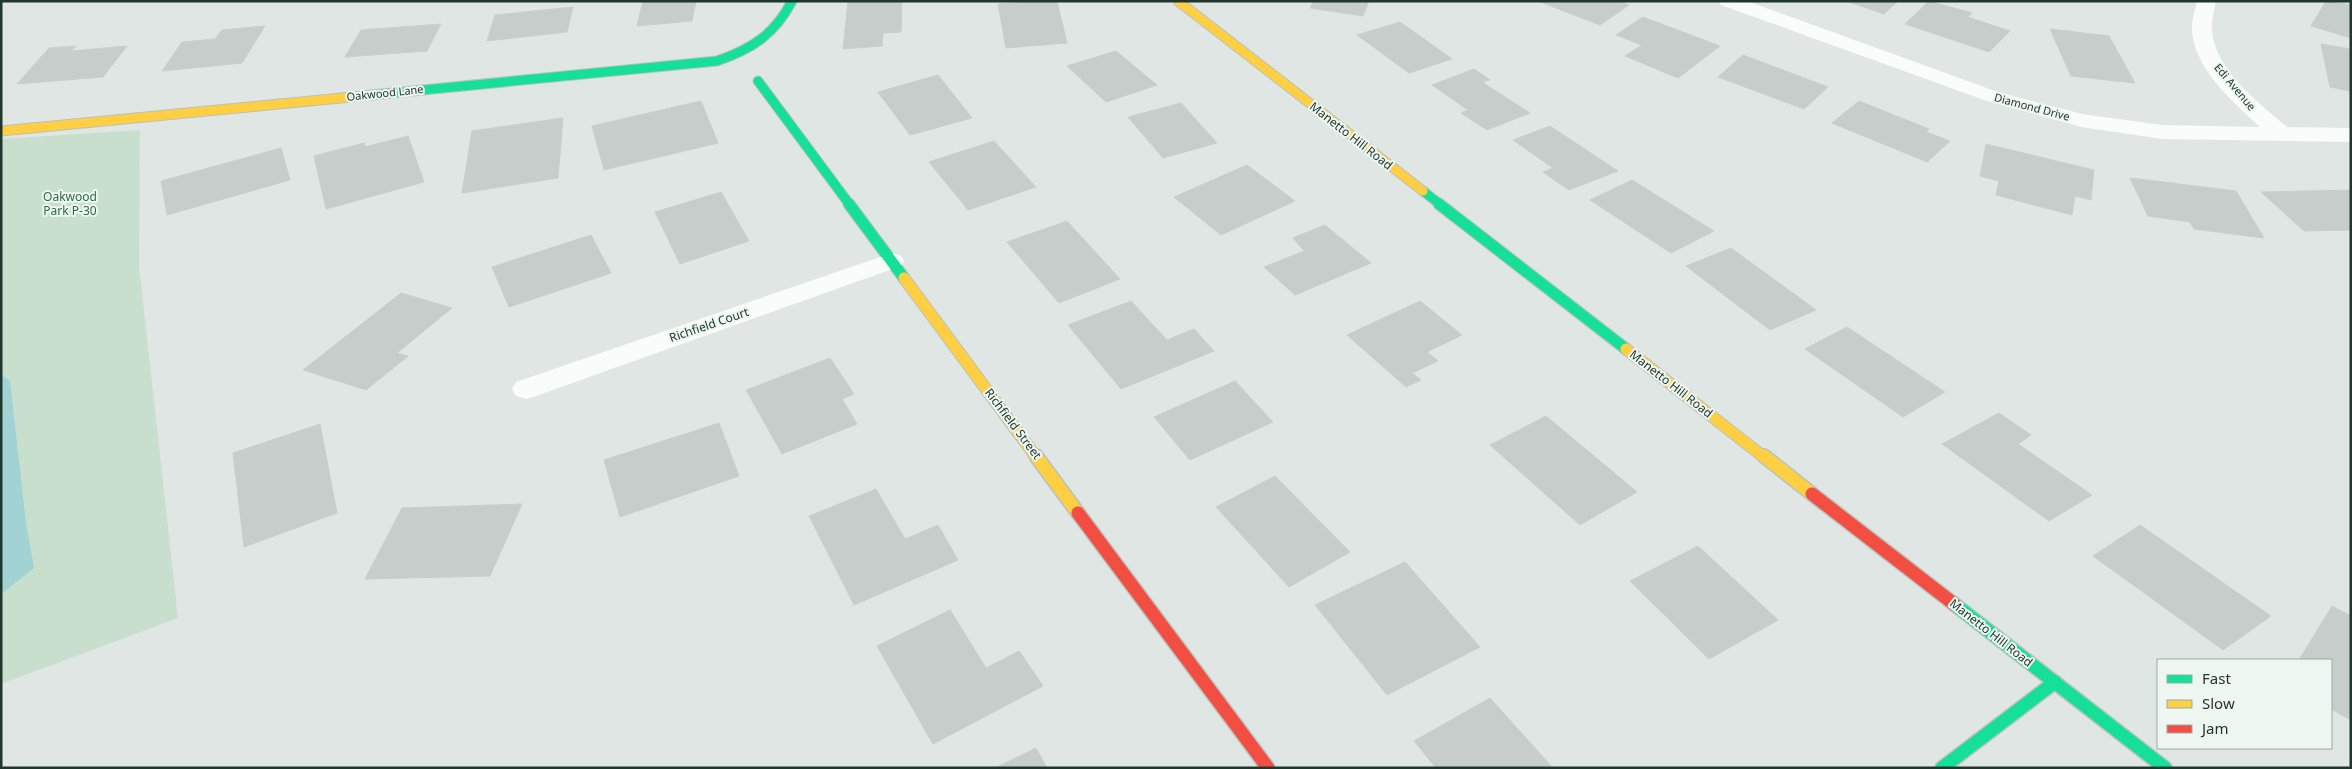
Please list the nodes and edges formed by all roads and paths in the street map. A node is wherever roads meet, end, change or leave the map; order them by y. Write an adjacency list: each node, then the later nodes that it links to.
1 (792, 1): 6 (street, Oakwood Lane)
2 (1178, 1): 11 (street, Manetto Hill Road)
3 (1728, 1): 7 (street, Diamond Drive)
4 (2207, 1): 7 (street, Edi Avenue)
5 (758, 81): 9 (street, Richfield Street)
6 (1, 131)
7 (2281, 134): 8 (street, Diamond Drive)
8 (2351, 135)
9 (892, 261): 10 (street, Richfield Court); 12 (street, Richfield Street)
10 (526, 389)
11 (2055, 682): 13 (street); 14 (street, Manetto Hill Road)
12 (1268, 768)
13 (1942, 768)
14 (2165, 768)

